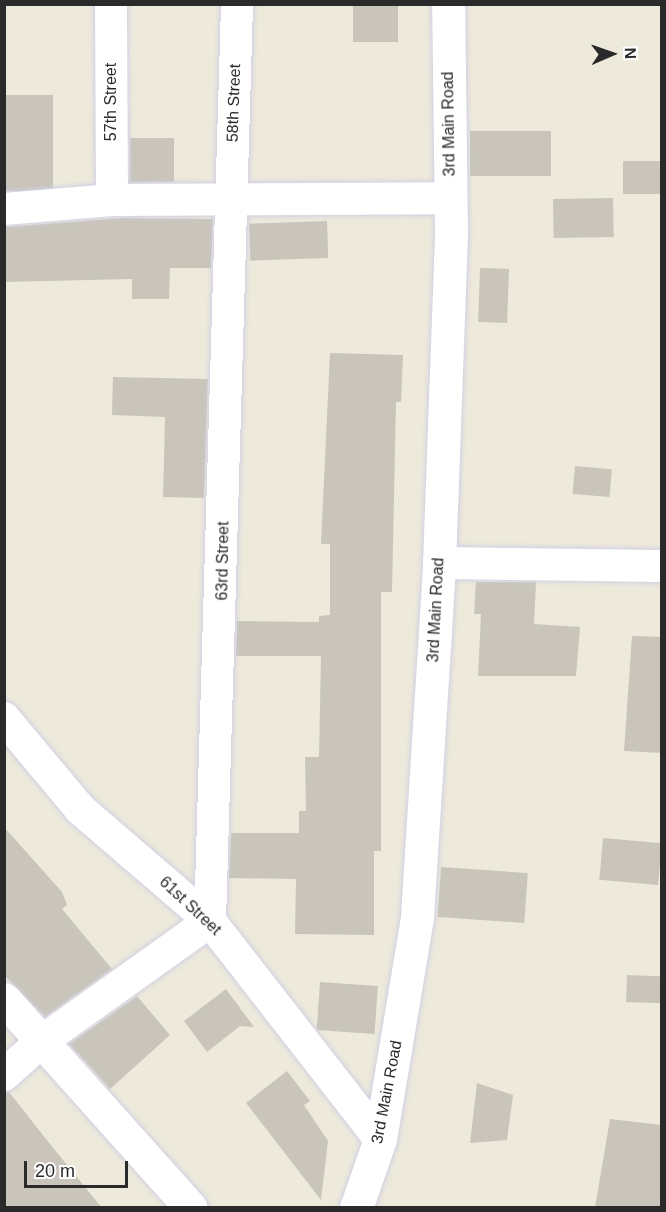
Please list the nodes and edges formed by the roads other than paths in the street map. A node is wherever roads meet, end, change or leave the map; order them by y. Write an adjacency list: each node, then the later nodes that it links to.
1 (111, 4): 5 (street, 57th Street)
2 (237, 4): 6 (street, 58th Street)
3 (448, 4): 4 (street, 3rd Main Road)
4 (450, 198): 6 (street); 8 (street, 3rd Main Road)
5 (112, 200): 6 (street); 7 (street)
6 (231, 201): 11 (street, 63rd Street)
7 (4, 209)
8 (439, 563): 9 (street); 15 (street, 3rd Main Road)
9 (662, 566)
10 (4, 718): 11 (street, 61st Street)
11 (210, 921): 13 (street); 15 (street, 61st Street)
12 (4, 999): 13 (street)
13 (42, 1041): 14 (street); 16 (street)
14 (4, 1075)
15 (380, 1139): 17 (street, 3rd Main Road)
16 (191, 1208)
17 (356, 1208)

